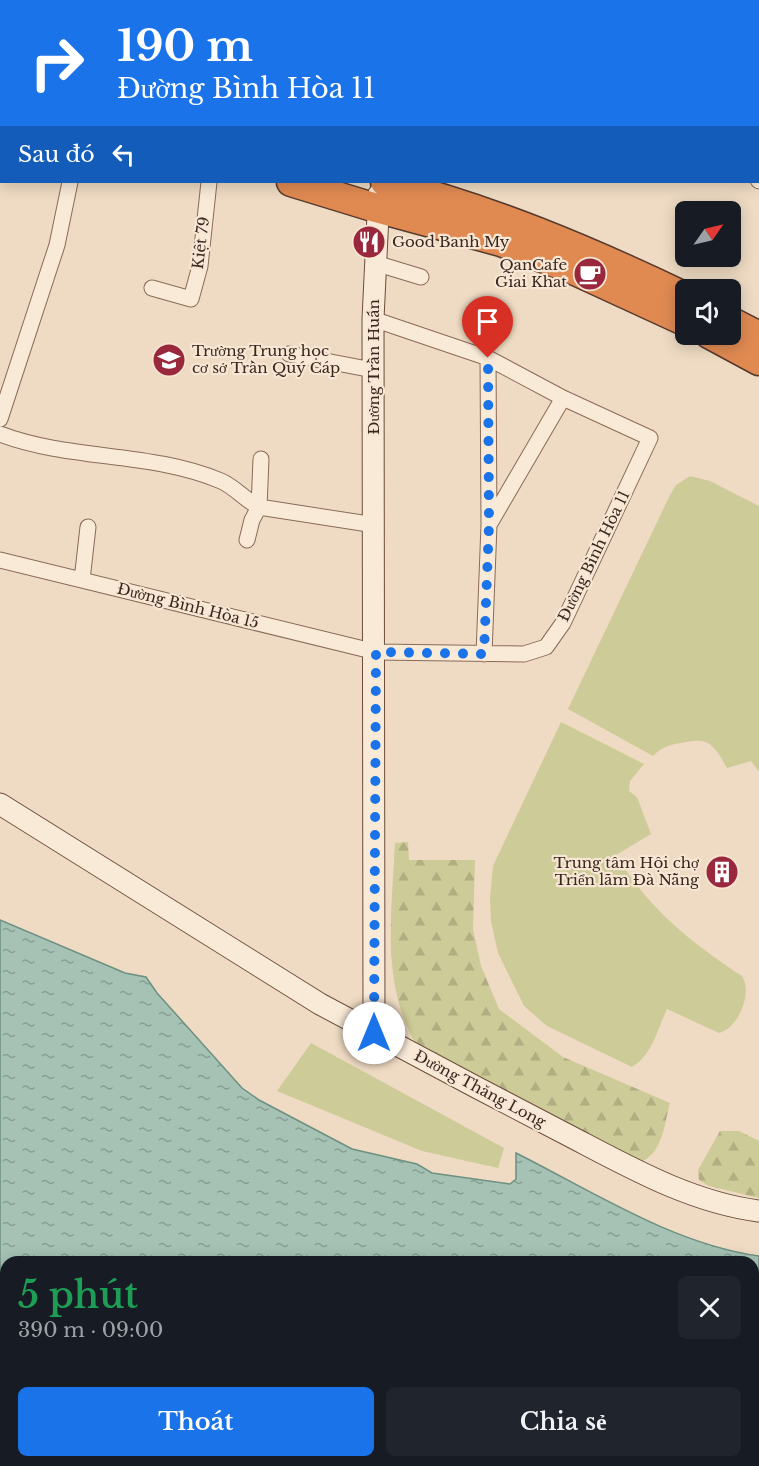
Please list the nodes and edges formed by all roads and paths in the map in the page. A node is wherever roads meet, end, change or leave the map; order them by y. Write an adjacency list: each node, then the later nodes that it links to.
1 (70, 183): 19 (street)
2 (209, 183): 7 (street, Kiệt 79)
3 (302, 183): 4 (highway)
4 (380, 190): 5 (street, Đường Trần Huấn); 8 (highway); 9 (highway)
5 (375, 263): 6 (street); 10 (street, Đường Trần Huấn)
6 (420, 277)
7 (152, 288)
8 (675, 292)
9 (675, 317)
10 (373, 319): 15 (street); 17 (street, Đường Trần Huấn)
11 (741, 327): 12 (highway)
12 (759, 336)
13 (729, 345): 16 (highway)
14 (289, 354): 17 (street)
15 (488, 358): 18 (street); 24 (street)
16 (759, 361)
17 (373, 370): 23 (street, Đường Trần Huấn)
18 (563, 398): 24 (street); 30 (street, Đường Bình Hòa 11)
19 (1, 413)
20 (0, 434): 22 (street)
21 (261, 459): 22 (street)
22 (259, 507): 23 (street); 26 (street)
23 (375, 525): 29 (street, Đường Trần Huấn)
24 (489, 525): 30 (street)
25 (88, 527): 28 (street)
26 (248, 540)
27 (0, 560): 28 (street, Đường Bình Hòa 15)
28 (82, 580): 29 (street, Đường Bình Hòa 15)
29 (376, 652): 30 (street, Đường Bình Hòa 11); 32 (street, Đường Trần Huấn)
30 (484, 654)
31 (0, 804): 32 (street, Đường Thăng Long)
32 (374, 1033): 33 (street, Đường Thăng Long)
33 (759, 1211)

